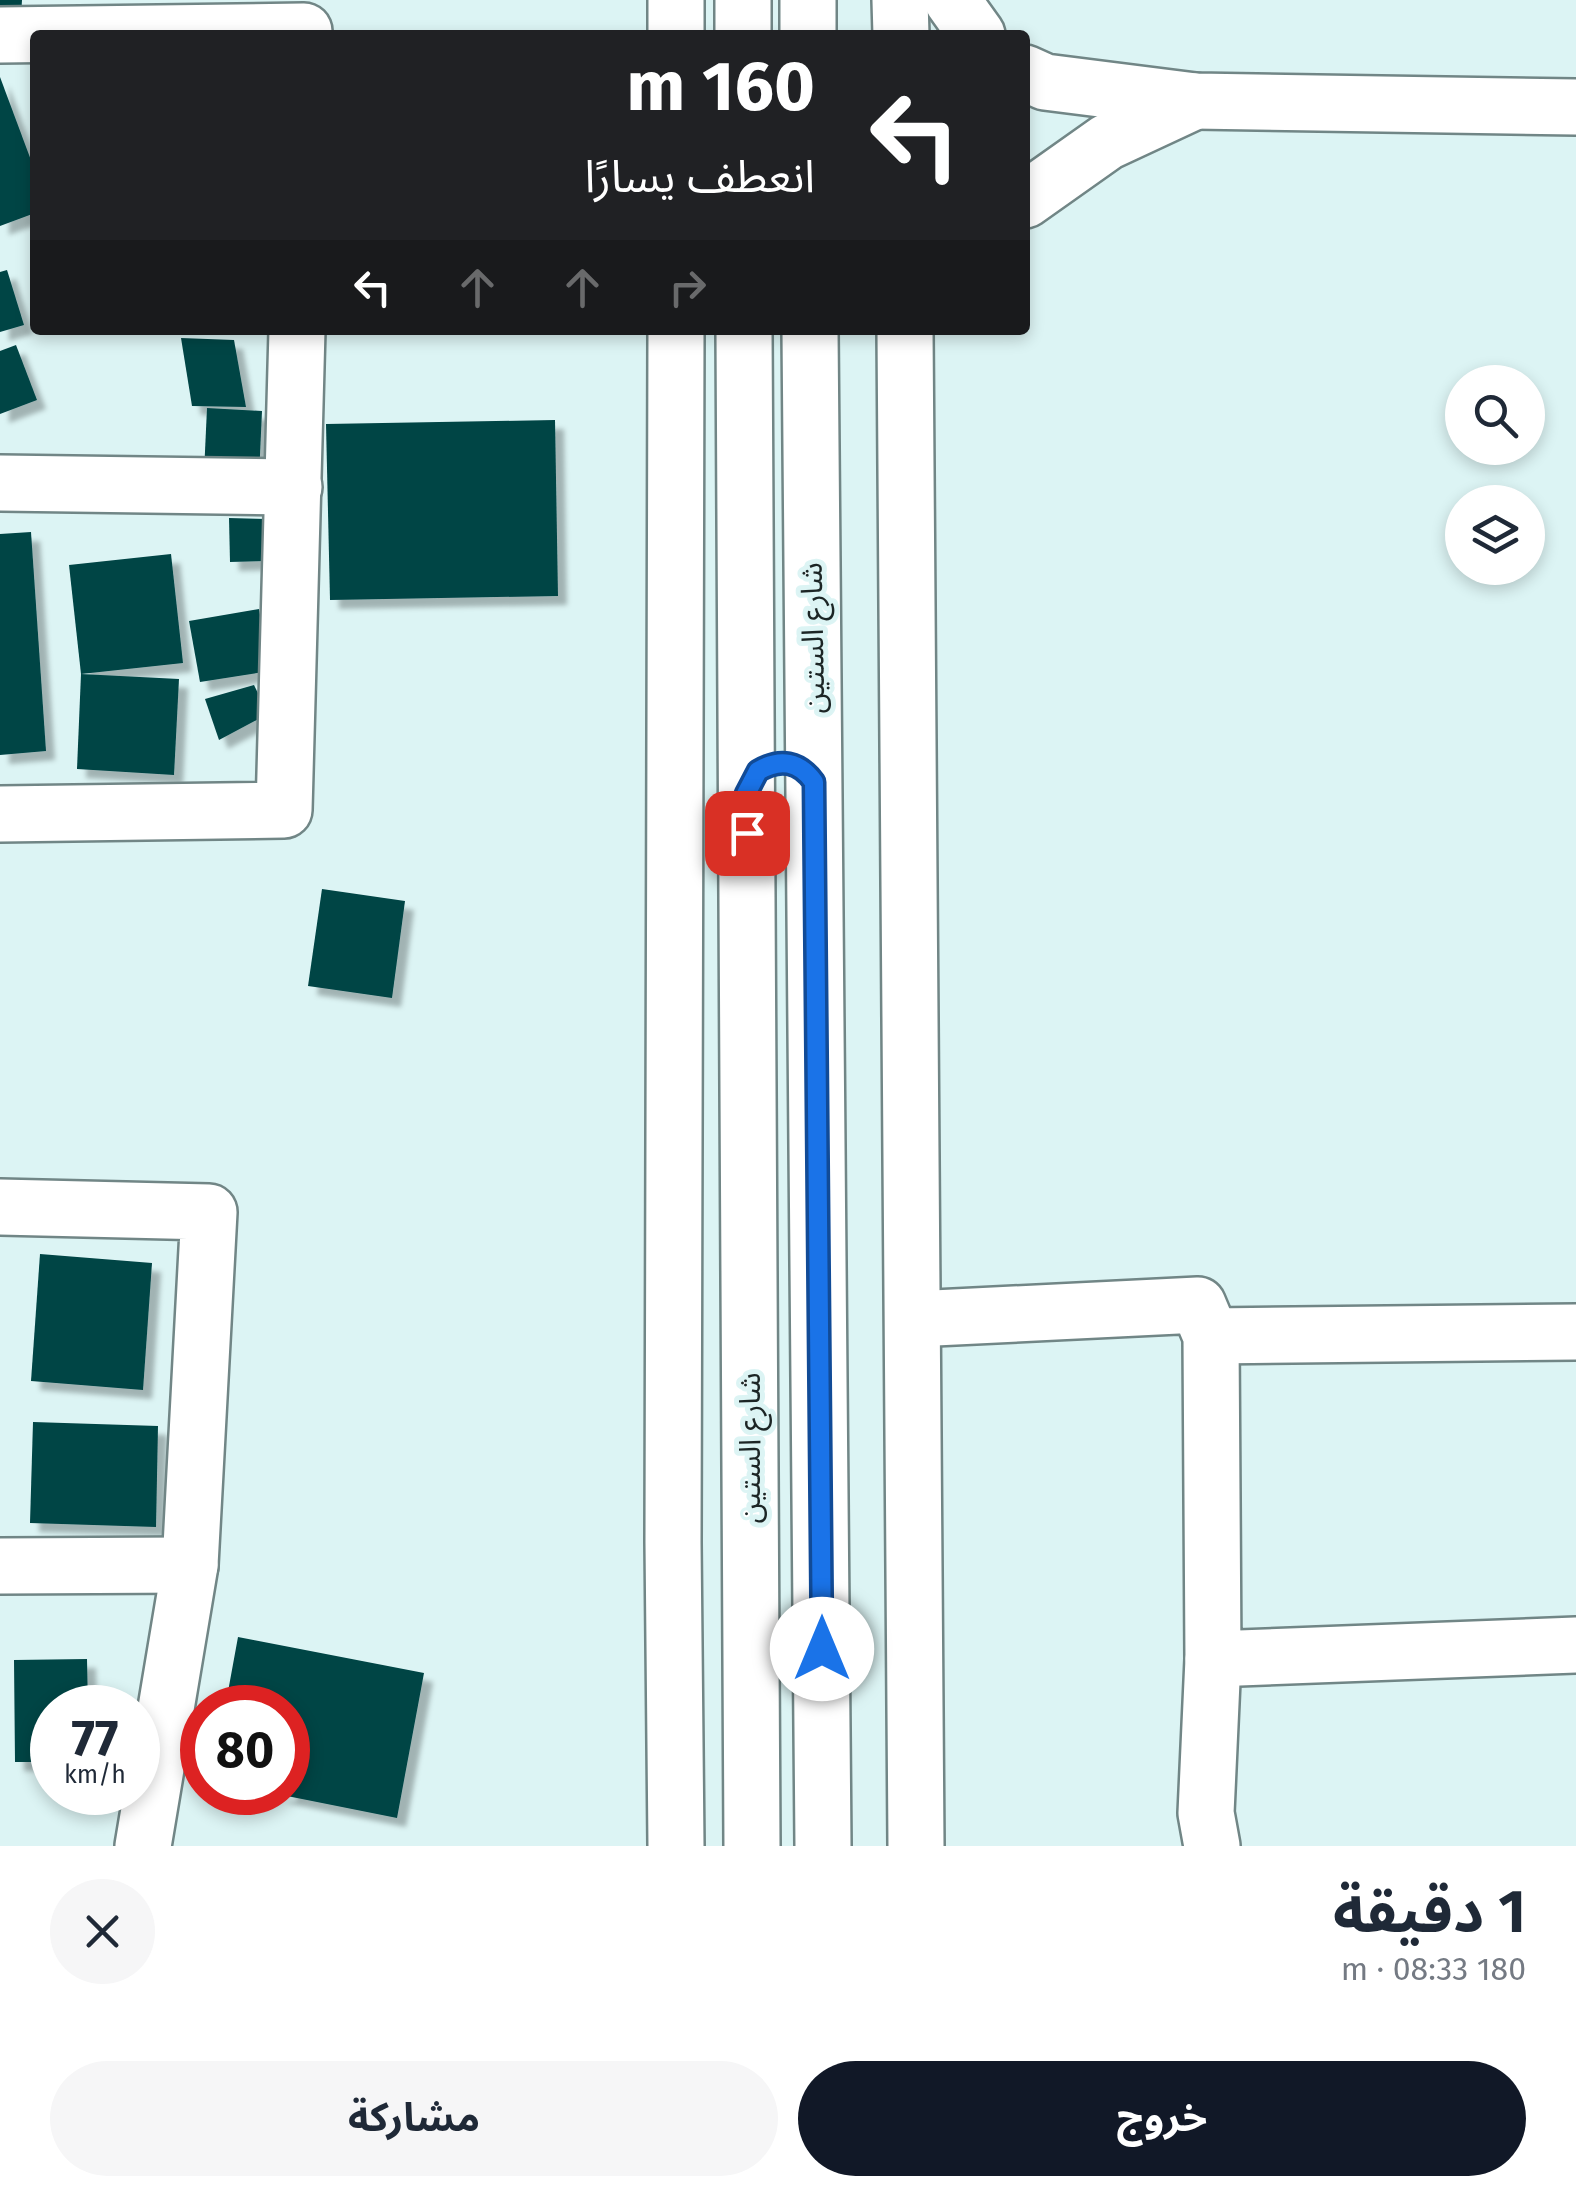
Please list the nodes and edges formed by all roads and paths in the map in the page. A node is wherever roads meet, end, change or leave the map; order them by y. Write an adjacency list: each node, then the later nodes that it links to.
1 (676, 0): 8 (main road)
2 (743, 0): 9 (main road)
3 (808, 0): 10 (main road)
4 (900, 0): 11 (main road)
5 (952, 0): 12 (main road)
6 (303, 22): 7 (main road)
7 (117, 30)
8 (676, 30)
9 (743, 30)
10 (808, 30)
11 (901, 30)
12 (973, 30)
13 (30, 34): 14 (main road)
14 (0, 35)
15 (1030, 75): 16 (main road)
16 (1195, 101): 17 (main road); 18 (main road)
17 (1576, 107)
18 (1030, 196)
19 (297, 335): 25 (main road)
20 (676, 335): 40 (main road)
21 (744, 335): 26 (main road, شارع الستين)
22 (810, 335): 27 (main road, شارع الستين)
23 (908, 335): 32 (main road)
24 (0, 484): 25 (main road)
25 (294, 487): 30 (main road)
26 (746, 638): 27 (main road); 29 (main road, شارع الستين)
27 (812, 648): 28 (main road, شارع الستين)
28 (814, 782): 29 (main road); 42 (main road, شارع الستين)
29 (746, 794): 41 (main road, شارع الستين)
30 (0, 814)
31 (0, 1208): 36 (main road)
32 (914, 1319): 34 (main road); 43 (main road)
33 (1576, 1332): 34 (main road)
34 (1211, 1336): 38 (main road)
35 (0, 1566): 36 (main road)
36 (190, 1566): 39 (main road)
37 (1576, 1645): 38 (main road)
38 (1213, 1659): 44 (main road)
39 (143, 1846)
40 (676, 1846)
41 (752, 1846)
42 (824, 1846)
43 (916, 1846)
44 (1212, 1846)

